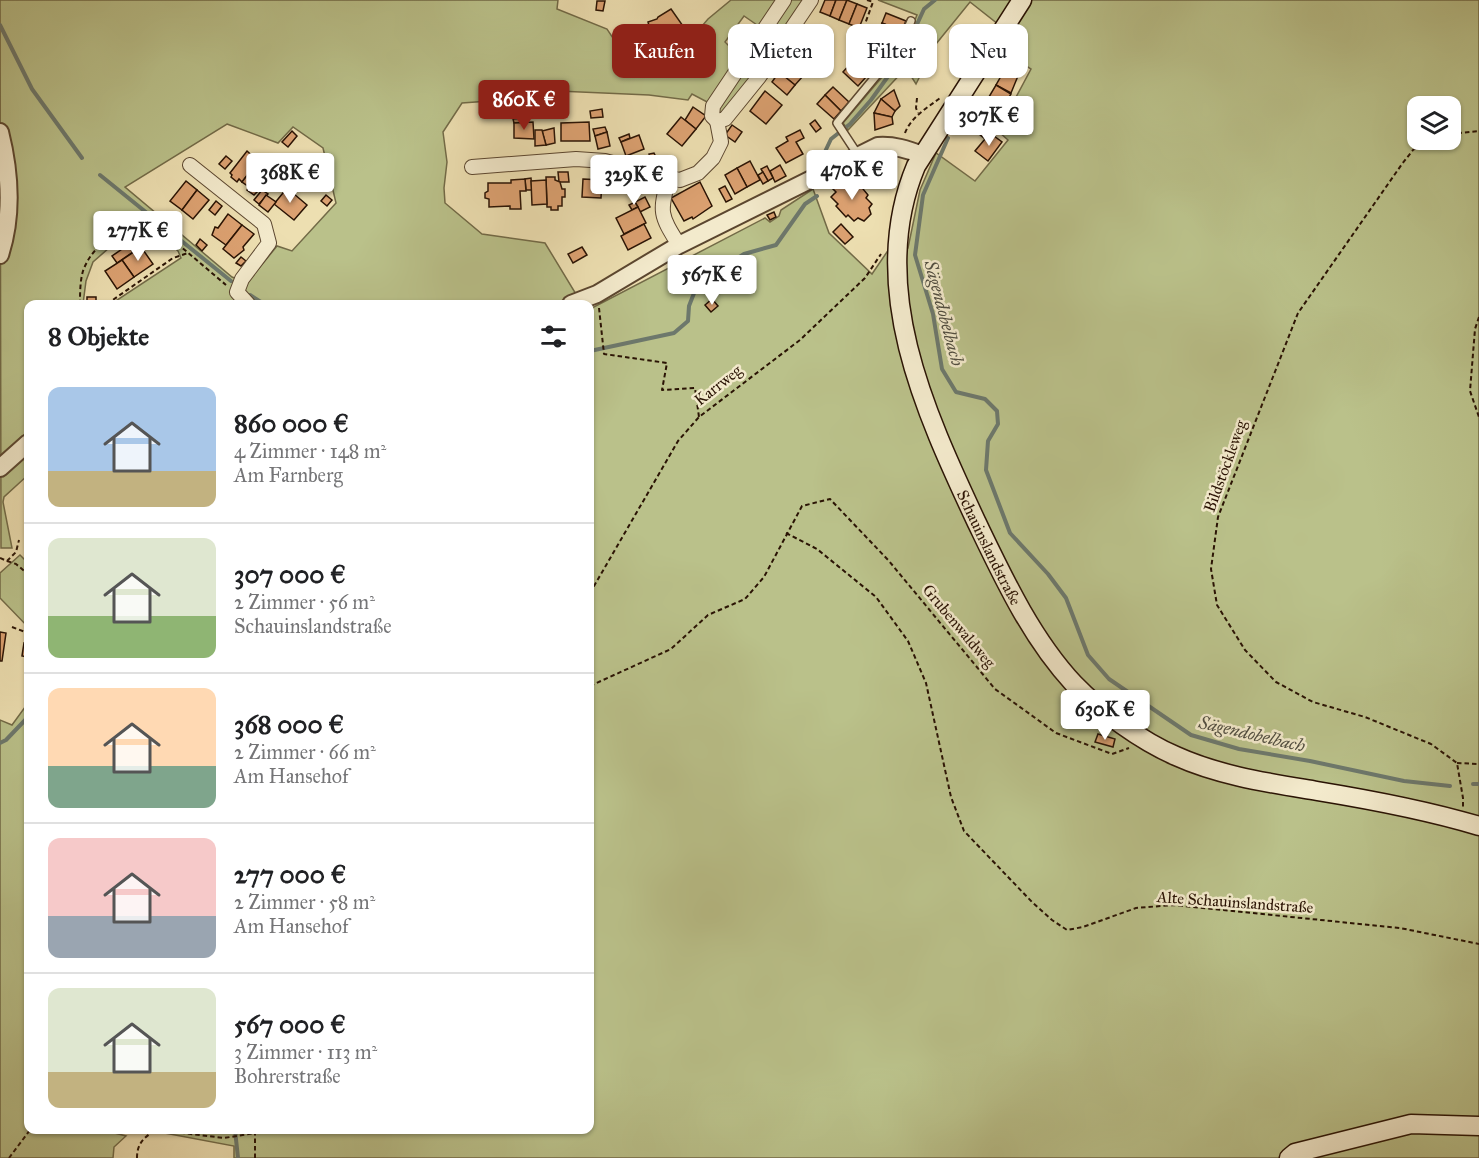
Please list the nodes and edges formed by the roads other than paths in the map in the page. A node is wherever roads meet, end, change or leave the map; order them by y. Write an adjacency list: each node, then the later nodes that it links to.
1 (784, 0): 5 (street)
2 (811, 0): 5 (street)
3 (1022, 0): 8 (main road, Schauinslandstraße)
4 (911, 21): 7 (lane)
5 (717, 121): 11 (street)
6 (0, 132): 13 (street)
7 (858, 155): 8 (street); 12 (street)
8 (922, 155): 18 (main road, Schauinslandstraße)
9 (190, 165): 14 (street)
10 (472, 167): 11 (street)
11 (669, 178): 12 (street)
12 (679, 245): 15 (street)
13 (0, 255)
14 (244, 300)
15 (581, 300)
16 (24, 446): 17 (street)
17 (0, 468)
18 (1471, 823)
19 (1479, 1126): 20 (main road)
20 (1289, 1158)

